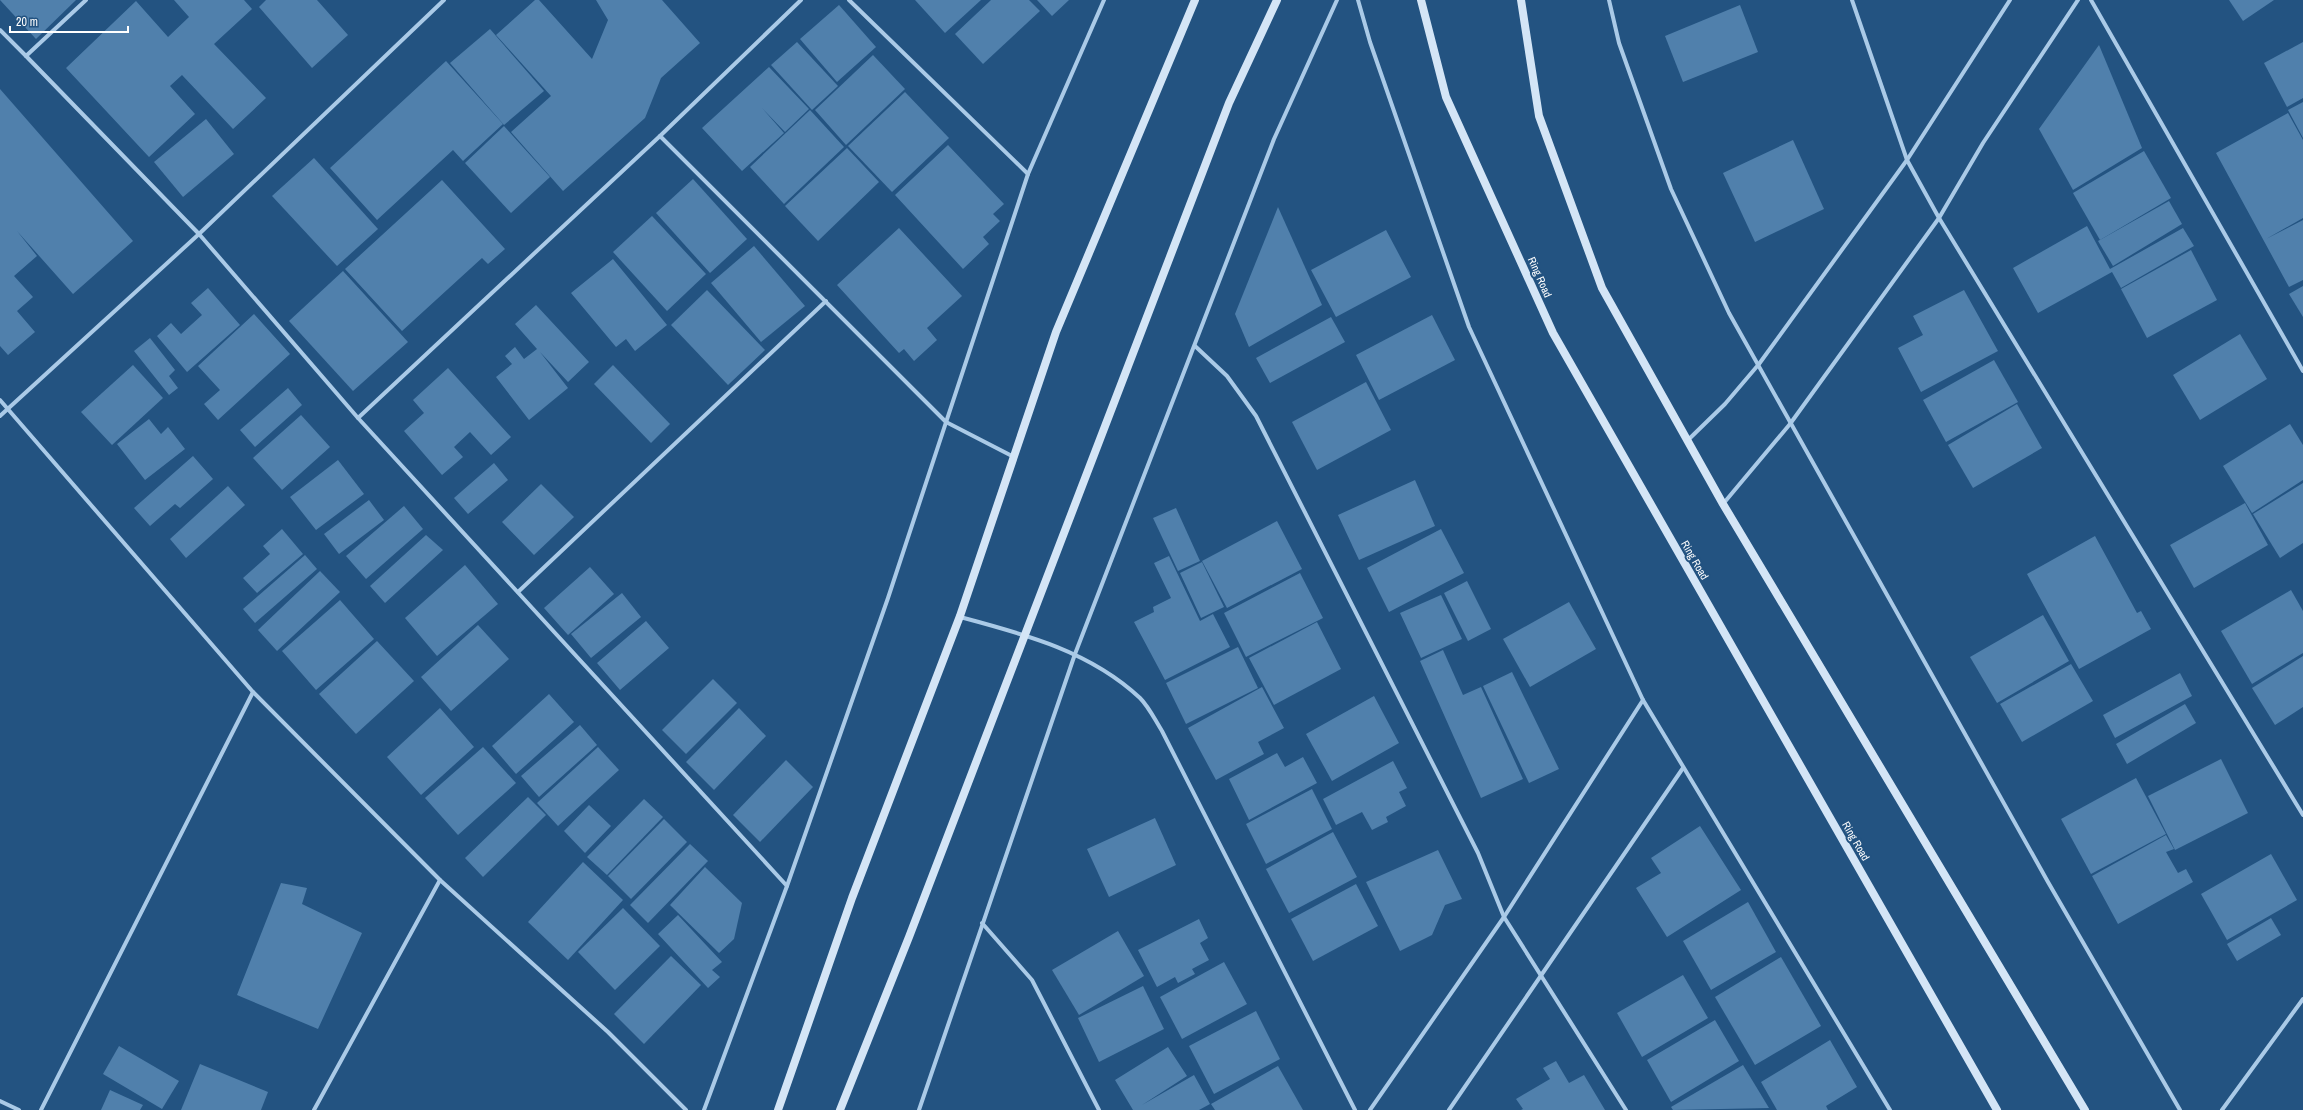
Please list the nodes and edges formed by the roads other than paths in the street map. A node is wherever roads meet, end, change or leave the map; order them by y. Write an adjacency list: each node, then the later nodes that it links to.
1 (86, 0): 18 (street)
2 (444, 0): 23 (street)
3 (801, 0): 19 (street)
4 (849, 0): 21 (street)
5 (1104, 0): 21 (street)
6 (1195, 0): 35 (main road)
7 (1277, 0): 39 (main road)
8 (1336, 0): 25 (street)
9 (1358, 0): 42 (street)
10 (1421, 0): 66 (main road, Ring Road)
11 (1521, 0): 34 (main road)
12 (1609, 0): 26 (street)
13 (1852, 0): 20 (street)
14 (2010, 0): 20 (street)
15 (2078, 0): 22 (street)
16 (2091, 0): 27 (street)
17 (0, 30): 18 (street)
18 (26, 56): 23 (street)
19 (660, 136): 24 (street); 31 (street)
20 (1907, 160): 22 (street); 26 (street)
21 (1028, 174): 32 (street)
22 (1939, 218): 33 (street); 44 (street)
23 (199, 234): 29 (street); 31 (street)
24 (826, 301): 32 (street); 37 (street)
25 (1195, 346): 40 (street); 47 (street)
26 (1758, 364): 33 (street); 34 (street)
27 (2303, 371)
28 (0, 400): 29 (street)
29 (7, 408): 30 (street); 41 (street)
30 (0, 416)
31 (358, 418): 37 (street)
32 (946, 422): 35 (street); 46 (street)
33 (1790, 424): 36 (street); 68 (street)
34 (1687, 442): 36 (main road)
35 (1014, 457): 38 (main road)
36 (1722, 504): 67 (main road)
37 (518, 592): 46 (street)
38 (960, 616): 39 (street); 57 (main road)
39 (1025, 634): 40 (street); 58 (main road)
40 (1075, 654): 48 (street); 61 (street)
41 (253, 692): 45 (street); 53 (street)
42 (1643, 700): 43 (street); 47 (street)
43 (1684, 768): 49 (street); 65 (street)
44 (2303, 815)
45 (440, 880): 54 (street); 55 (street)
46 (787, 886): 56 (street)
47 (1504, 917): 49 (street); 62 (street)
48 (982, 923): 59 (street); 60 (street)
49 (1542, 977): 63 (street); 64 (street)
50 (2303, 998): 69 (street)
51 (0, 1101): 52 (street)
52 (19, 1110)
53 (41, 1110)
54 (314, 1110)
55 (686, 1110)
56 (704, 1110)
57 (778, 1110)
58 (840, 1110)
59 (919, 1110)
60 (1099, 1110)
61 (1355, 1110)
62 (1370, 1110)
63 (1449, 1110)
64 (1626, 1110)
65 (1890, 1110)
66 (1997, 1110)
67 (2085, 1110)
68 (2180, 1110)
69 (2222, 1110)

